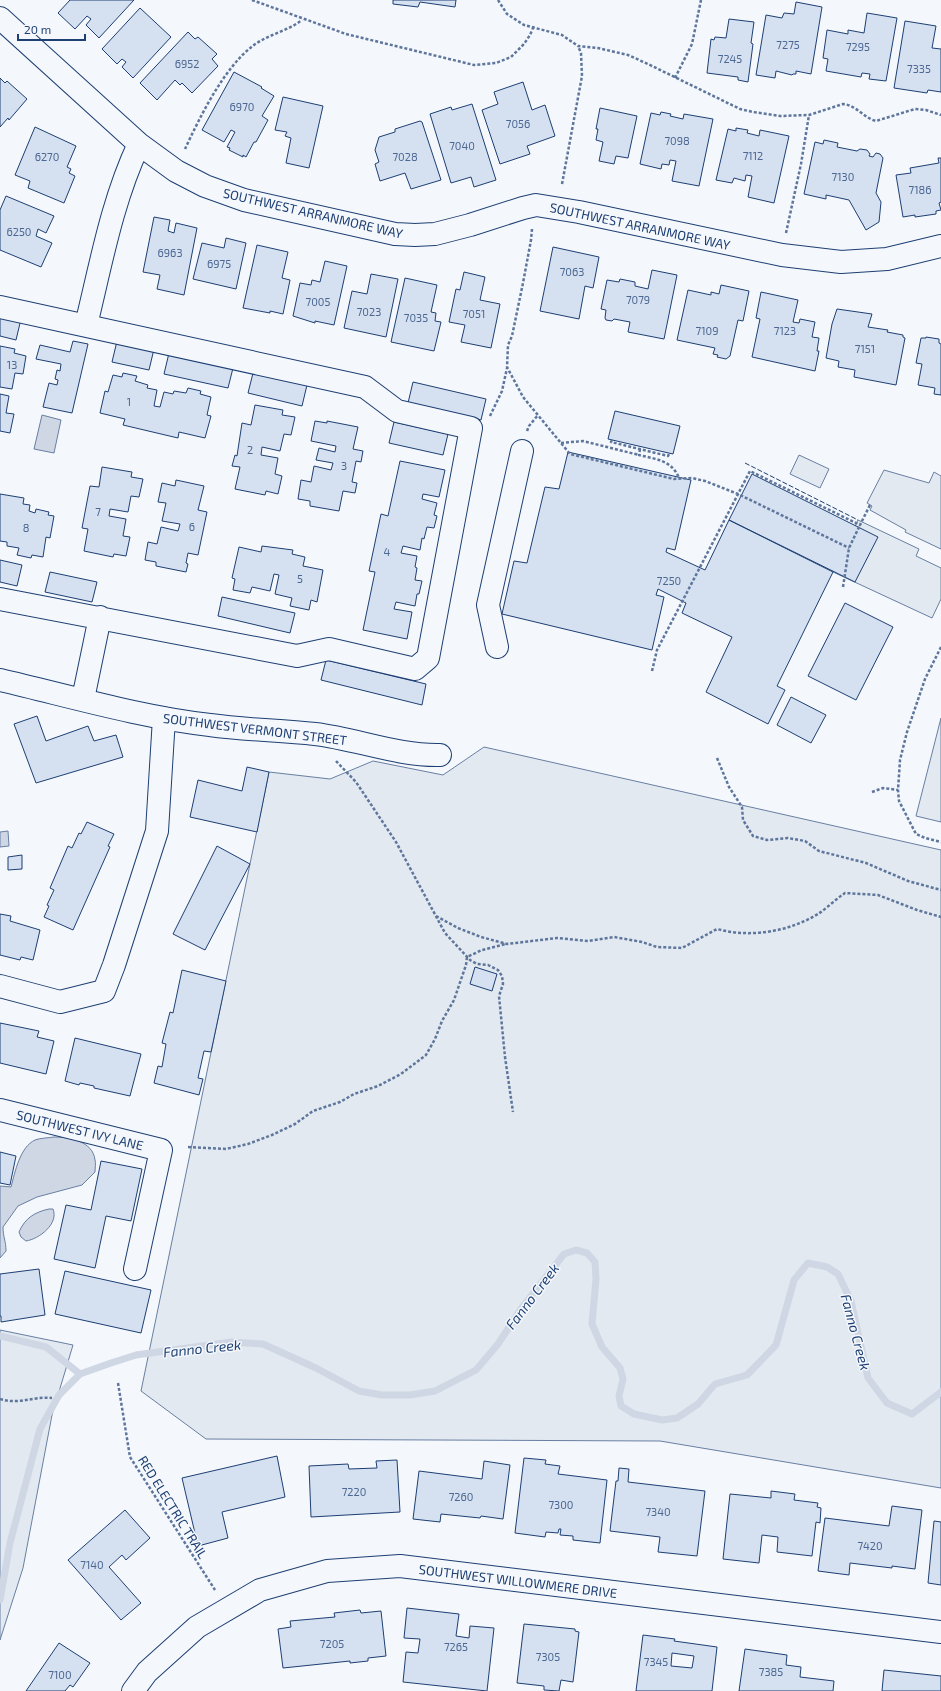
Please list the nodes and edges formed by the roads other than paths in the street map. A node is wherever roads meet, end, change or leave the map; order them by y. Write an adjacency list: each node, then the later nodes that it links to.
1 (0, 18): 2 (street, SOUTHWEST ARRANMORE WAY)
2 (139, 144): 3 (street, SOUTHWEST ARRANMORE WAY); 5 (street)
3 (941, 246)
4 (0, 307): 5 (street)
5 (86, 325): 8 (street)
6 (522, 451): 9 (street)
7 (0, 599): 8 (street)
8 (100, 618): 11 (street)
9 (497, 647)
10 (0, 680): 11 (street, SOUTHWEST VERMONT STREET)
11 (83, 699): 12 (street, SOUTHWEST VERMONT STREET)
12 (164, 718): 13 (street, SOUTHWEST VERMONT STREET); 14 (street)
13 (440, 755)
14 (0, 986)
15 (0, 1110): 16 (street, SOUTHWEST IVY LANE)
16 (135, 1270)
17 (941, 1632): 18 (street, SOUTHWEST WILLOWMERE DRIVE)
18 (133, 1691)

